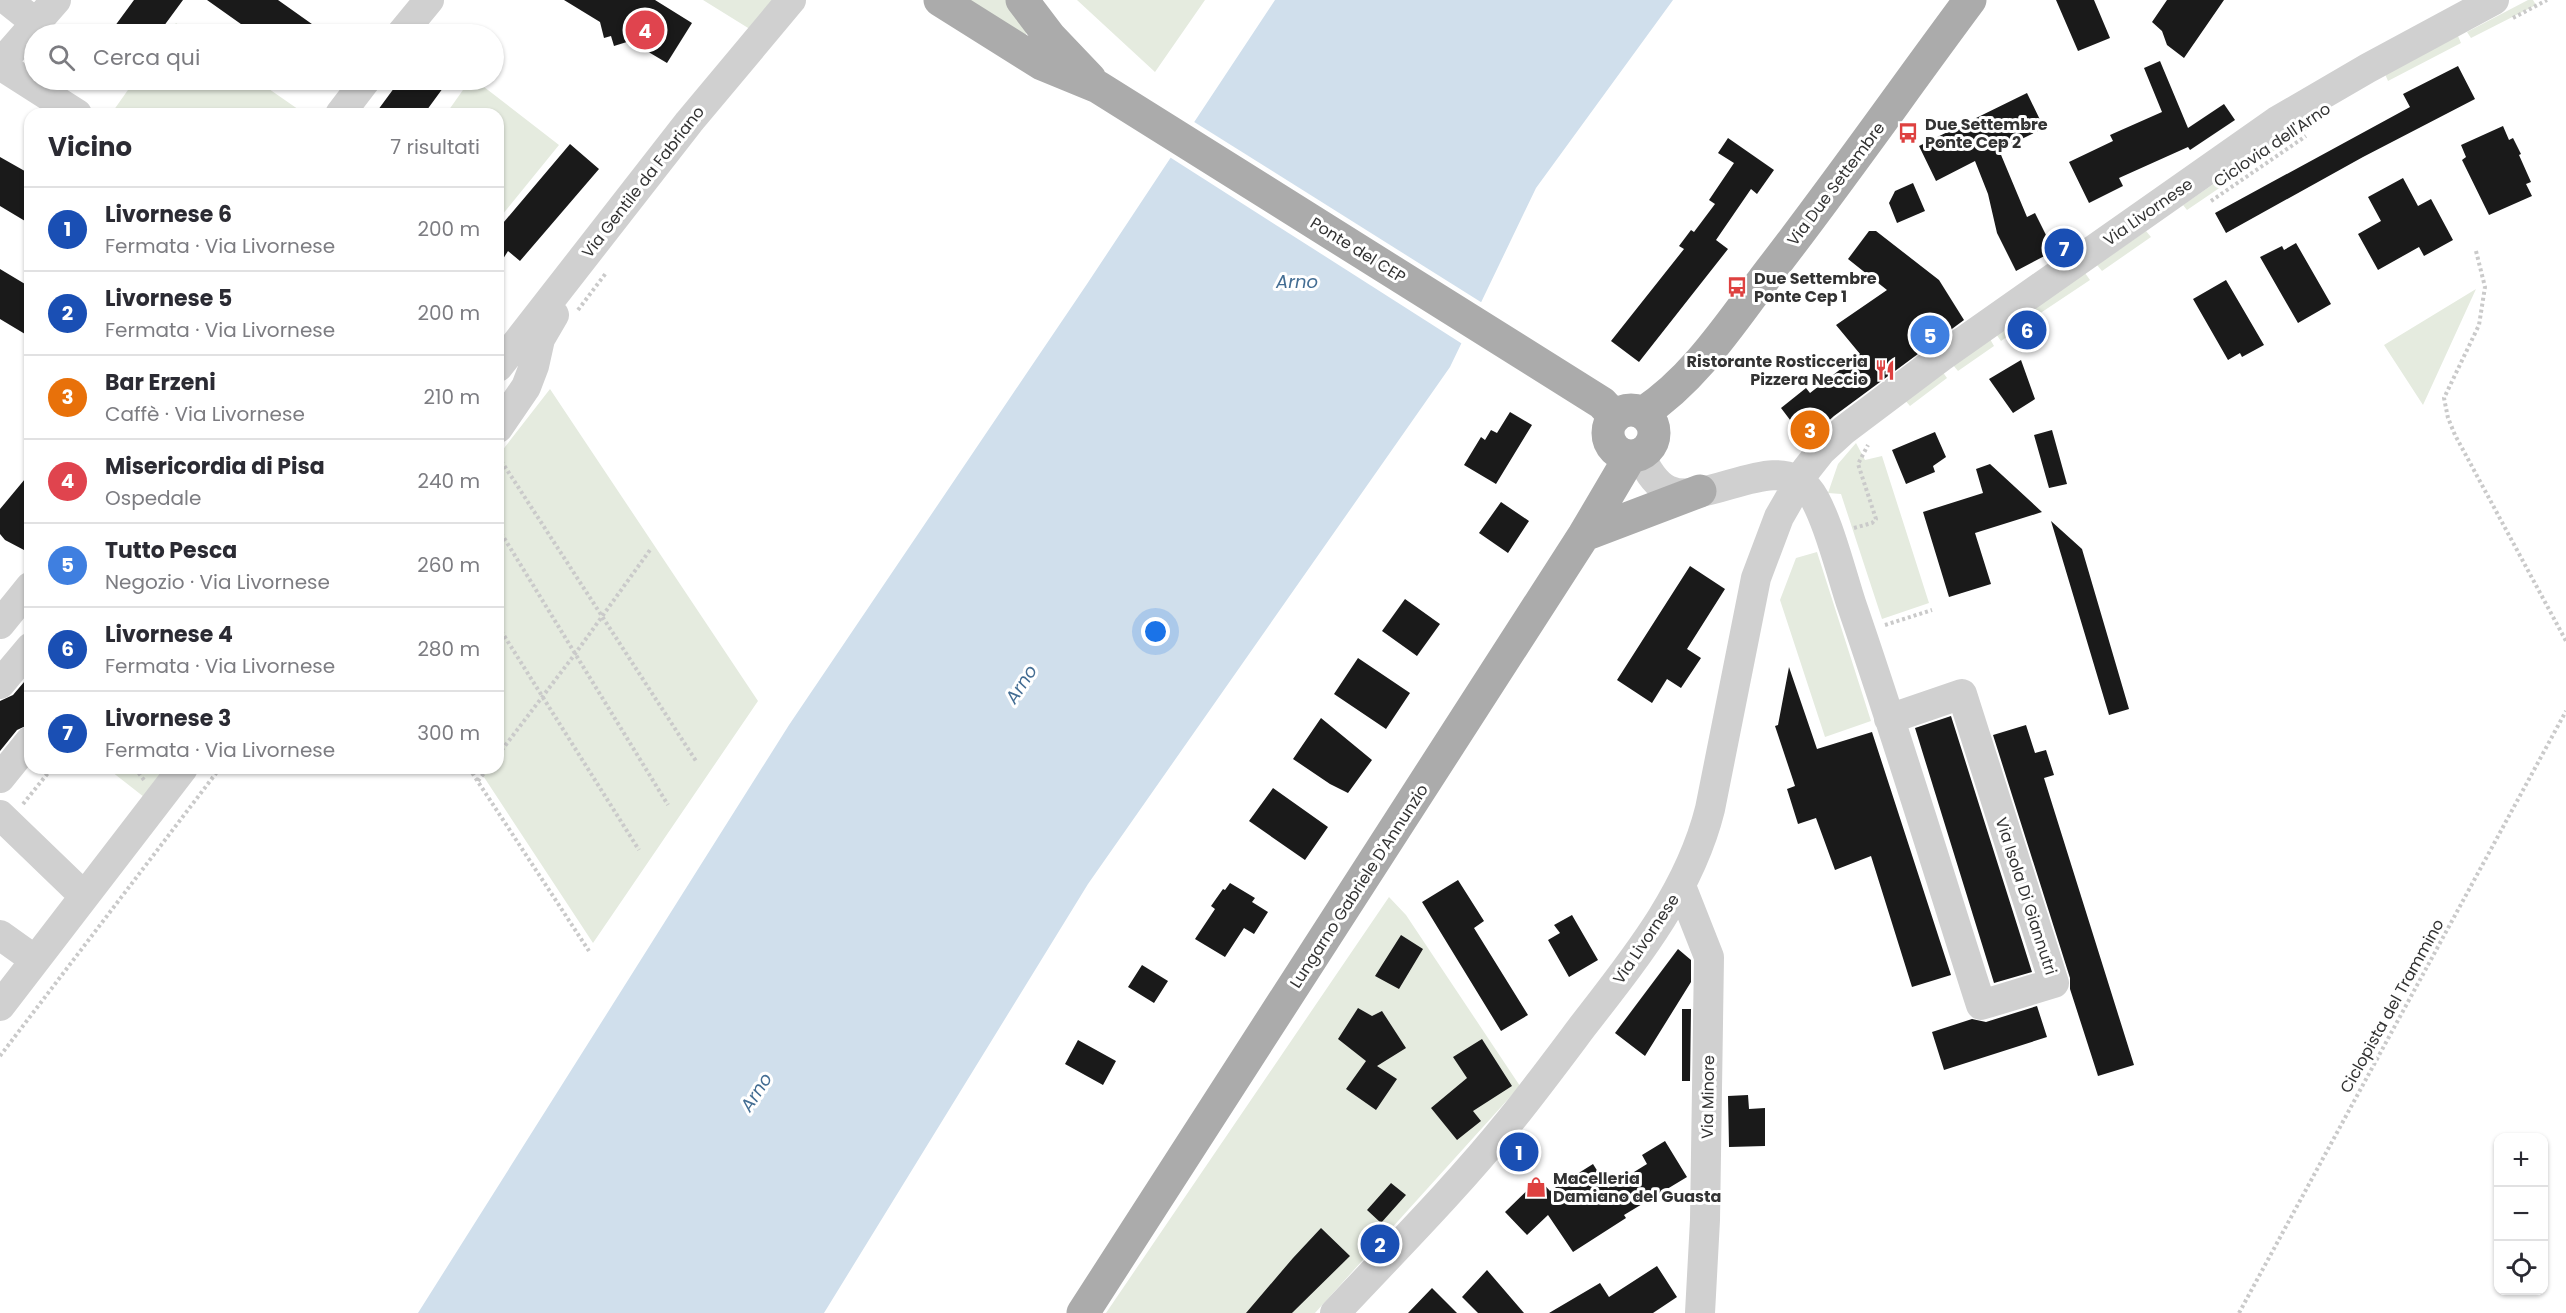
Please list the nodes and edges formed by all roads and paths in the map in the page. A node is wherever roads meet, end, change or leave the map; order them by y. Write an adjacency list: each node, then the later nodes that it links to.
1 (7, 0): 10 (street)
2 (56, 0): 10 (street)
3 (429, 0): 11 (street)
4 (791, 0): 23 (street, Via Gentile da Fabriano)
5 (940, 0): 15 (main road, Ponte del CEP)
6 (1022, 0): 15 (main road, Ponte del CEP)
7 (1970, 0): 25 (main road, Via Due Settembre)
8 (2547, 0): 9 (path)
9 (2499, 11): 30 (street, Via Livornese)
10 (36, 23)
11 (409, 24)
12 (24, 37): 13 (street)
13 (0, 64): 14 (street)
14 (24, 80)
15 (1098, 87): 25 (main road, Ponte del CEP)
16 (40, 90): 18 (street)
17 (358, 90): 19 (street)
18 (68, 108)
19 (345, 108)
20 (2311, 133): 21 (path, Ciclovia dell'Arno)
21 (2206, 205)
22 (2476, 251): 42 (path)
23 (568, 276): 24 (street, Via Gentile da Fabriano); 26 (street)
24 (504, 359)
25 (1629, 415): 28 (main road)
26 (504, 419)
27 (1872, 439): 33 (path)
28 (1635, 456): 31 (street); 32 (main road, Lungarno Gabriele D'Annunzio)
29 (504, 465): 38 (path)
30 (1799, 482): 31 (street); 33 (street, Via Isola Di Giannutri); 62 (street, Via Livornese)
31 (1700, 491): 32 (main road)
32 (1584, 535): 69 (main road, Lungarno Gabriele D'Annunzio)
33 (1828, 535): 40 (street, Via Isola Di Giannutri)
34 (504, 538): 43 (path)
35 (650, 550): 38 (path)
36 (24, 594): 39 (street)
37 (1932, 610): 40 (path)
38 (602, 615): 43 (path); 51 (path)
39 (0, 624)
40 (1861, 633): 48 (street, Via Isola Di Giannutri)
41 (504, 636): 46 (path)
42 (2566, 641)
43 (575, 654): 46 (path); 59 (path)
44 (24, 655): 45 (street)
45 (0, 684)
46 (543, 698): 49 (path); 61 (path)
47 (2566, 711): 72 (path, Ciclopista del Trammino)
48 (1889, 719): 48 (street, Via Isola Di Giannutri)
49 (504, 747)
50 (24, 748): 57 (street)
51 (696, 761)
52 (46, 774): 60 (path)
53 (178, 774): 63 (street)
54 (215, 774): 68 (path)
55 (473, 774): 58 (path)
56 (484, 774): 58 (path)
57 (0, 778)
58 (478, 782): 65 (path)
59 (668, 805)
60 (9, 812): 63 (street)
61 (639, 850)
62 (1681, 886): 70 (street, Via Livornese); 71 (street, Via Minore)
63 (83, 895): 66 (street)
64 (0, 935): 66 (street)
65 (589, 951)
66 (35, 960): 67 (street)
67 (0, 1006)
68 (0, 1056)
69 (1083, 1313)
70 (1335, 1313)
71 (1700, 1313)
72 (2239, 1313)

